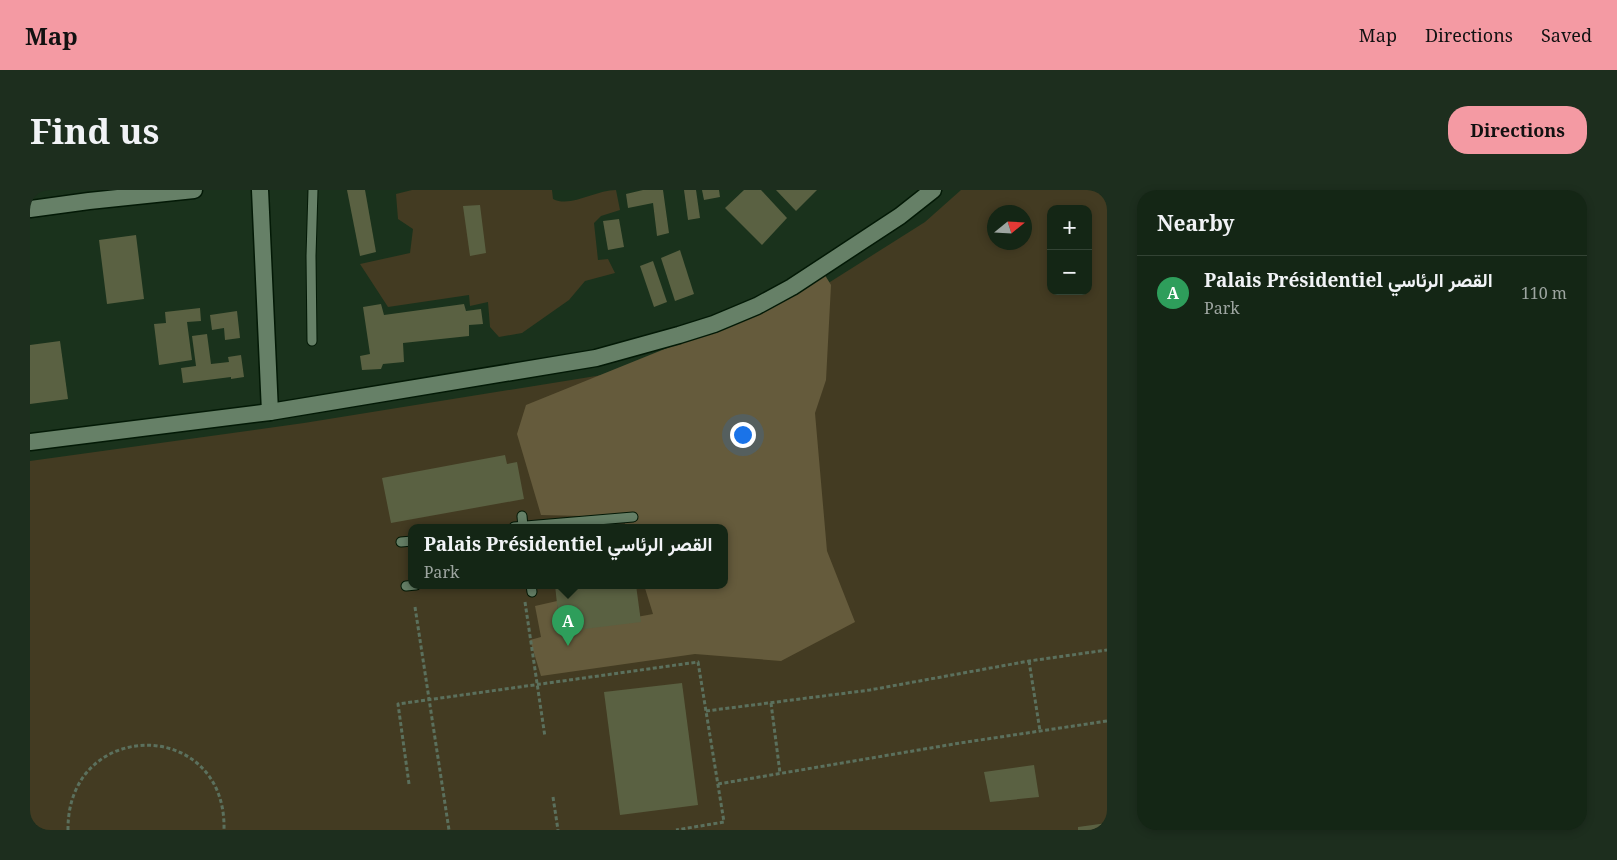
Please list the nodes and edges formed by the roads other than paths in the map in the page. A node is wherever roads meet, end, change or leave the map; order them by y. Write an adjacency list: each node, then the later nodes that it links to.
1 (194, 190): 5 (street)
2 (260, 190): 8 (street)
3 (313, 190): 7 (lane)
4 (933, 190): 8 (street)
5 (89, 195): 6 (street)
6 (30, 209)
7 (312, 341)
8 (270, 412): 9 (street)
9 (30, 442)
10 (522, 516): 12 (lane)
11 (633, 517): 13 (lane)
12 (521, 524)
13 (554, 524)
14 (408, 541): 15 (lane)
15 (401, 542)

